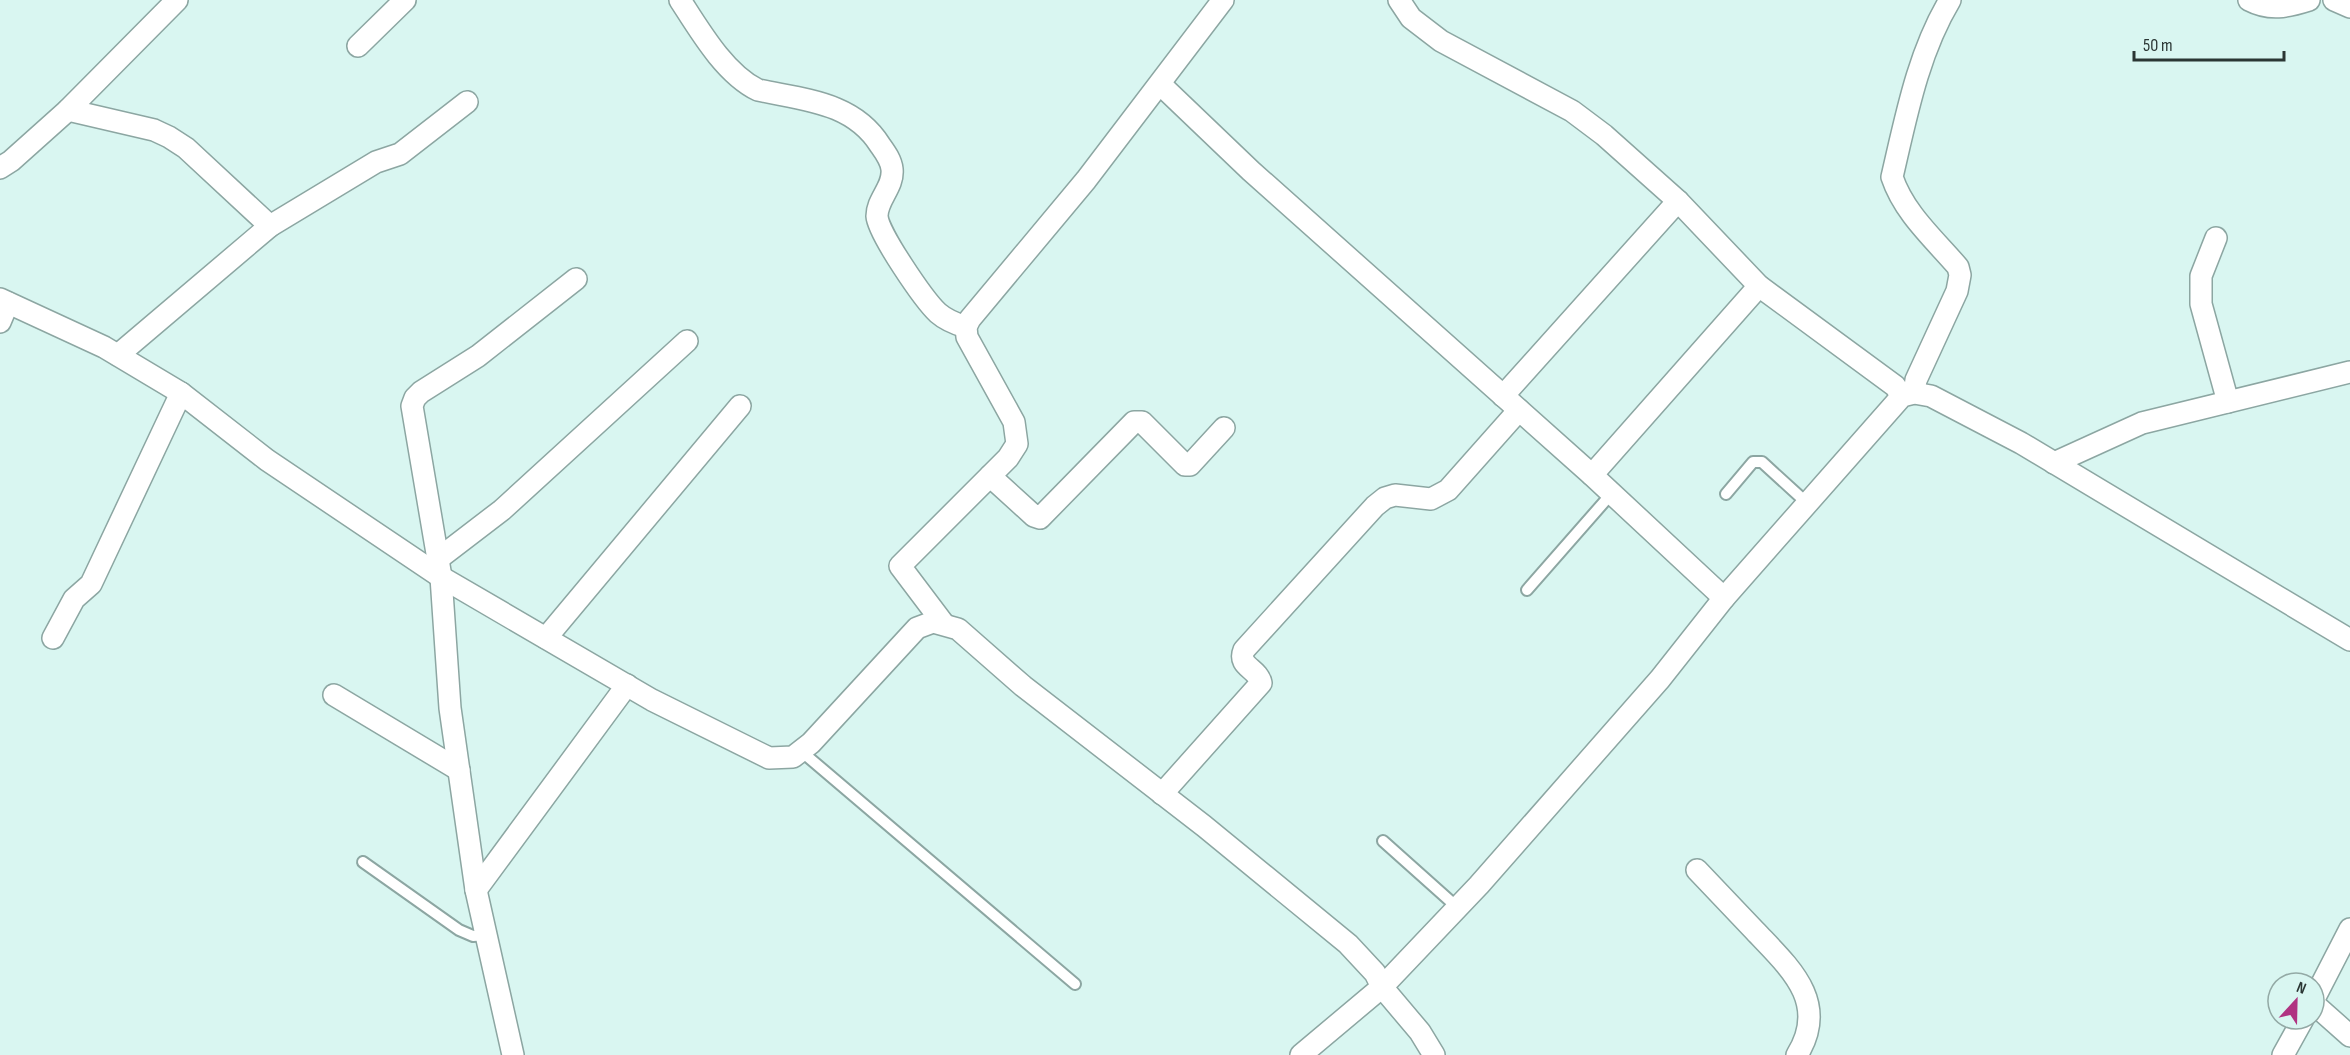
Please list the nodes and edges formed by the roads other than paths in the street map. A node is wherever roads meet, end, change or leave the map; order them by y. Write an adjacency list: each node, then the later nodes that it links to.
1 (177, 0): 14 (street)
2 (405, 0): 11 (street)
3 (680, 0): 23 (street)
4 (1223, 0): 12 (street)
5 (1399, 0): 16 (street)
6 (1950, 0): 28 (street)
7 (2248, 0): 8 (street)
8 (2309, 0)
9 (2334, 0): 10 (street)
10 (2350, 7)
11 (358, 46)
12 (1161, 84): 23 (street); 29 (street)
13 (467, 102): 17 (street)
14 (68, 110): 15 (street); 17 (street)
15 (0, 168)
16 (1678, 201): 20 (street); 29 (street)
17 (270, 226): 25 (street)
18 (2216, 238): 30 (street)
19 (576, 279): 40 (street)
20 (1759, 286): 28 (street); 35 (street)
21 (4, 301): 22 (street); 25 (street)
22 (0, 322)
23 (966, 327): 36 (street)
24 (687, 341): 40 (street)
25 (118, 355): 27 (street)
26 (2350, 372): 30 (street)
27 (181, 393): 40 (street); 44 (street)
28 (1908, 395): 34 (street); 39 (street)
29 (1503, 396): 32 (street)
30 (2228, 402): 34 (street)
31 (740, 406): 45 (street)
32 (1519, 410): 35 (street); 51 (street)
33 (1224, 428): 36 (street)
34 (2054, 463): 46 (street)
35 (1592, 475): 37 (street)
36 (990, 476): 43 (street)
37 (1612, 493): 41 (lane); 42 (street)
38 (1726, 494): 39 (lane)
39 (1808, 504): 42 (street)
40 (439, 568): 45 (street); 50 (street)
41 (1527, 590)
42 (1724, 598): 56 (street)
43 (943, 623): 49 (street); 51 (street)
44 (53, 638)
45 (546, 638): 47 (street)
46 (2350, 640)
47 (627, 685): 49 (street); 55 (street)
48 (334, 695): 50 (street)
49 (801, 751): 60 (lane)
50 (459, 770): 55 (street)
51 (1162, 794): 61 (street)
52 (1383, 841): 56 (lane)
53 (363, 862): 58 (lane)
54 (1697, 870): 68 (street)
55 (477, 890): 58 (street)
56 (1458, 908): 61 (street)
57 (2350, 929): 59 (street)
58 (486, 935): 65 (street)
59 (2326, 976)
60 (1075, 984)
61 (1382, 987): 66 (street); 67 (street)
62 (2326, 1015): 64 (street)
63 (2296, 1031): 69 (street)
64 (2350, 1036)
65 (513, 1055)
66 (1301, 1055)
67 (1434, 1055)
68 (1797, 1055)
69 (2283, 1055)

